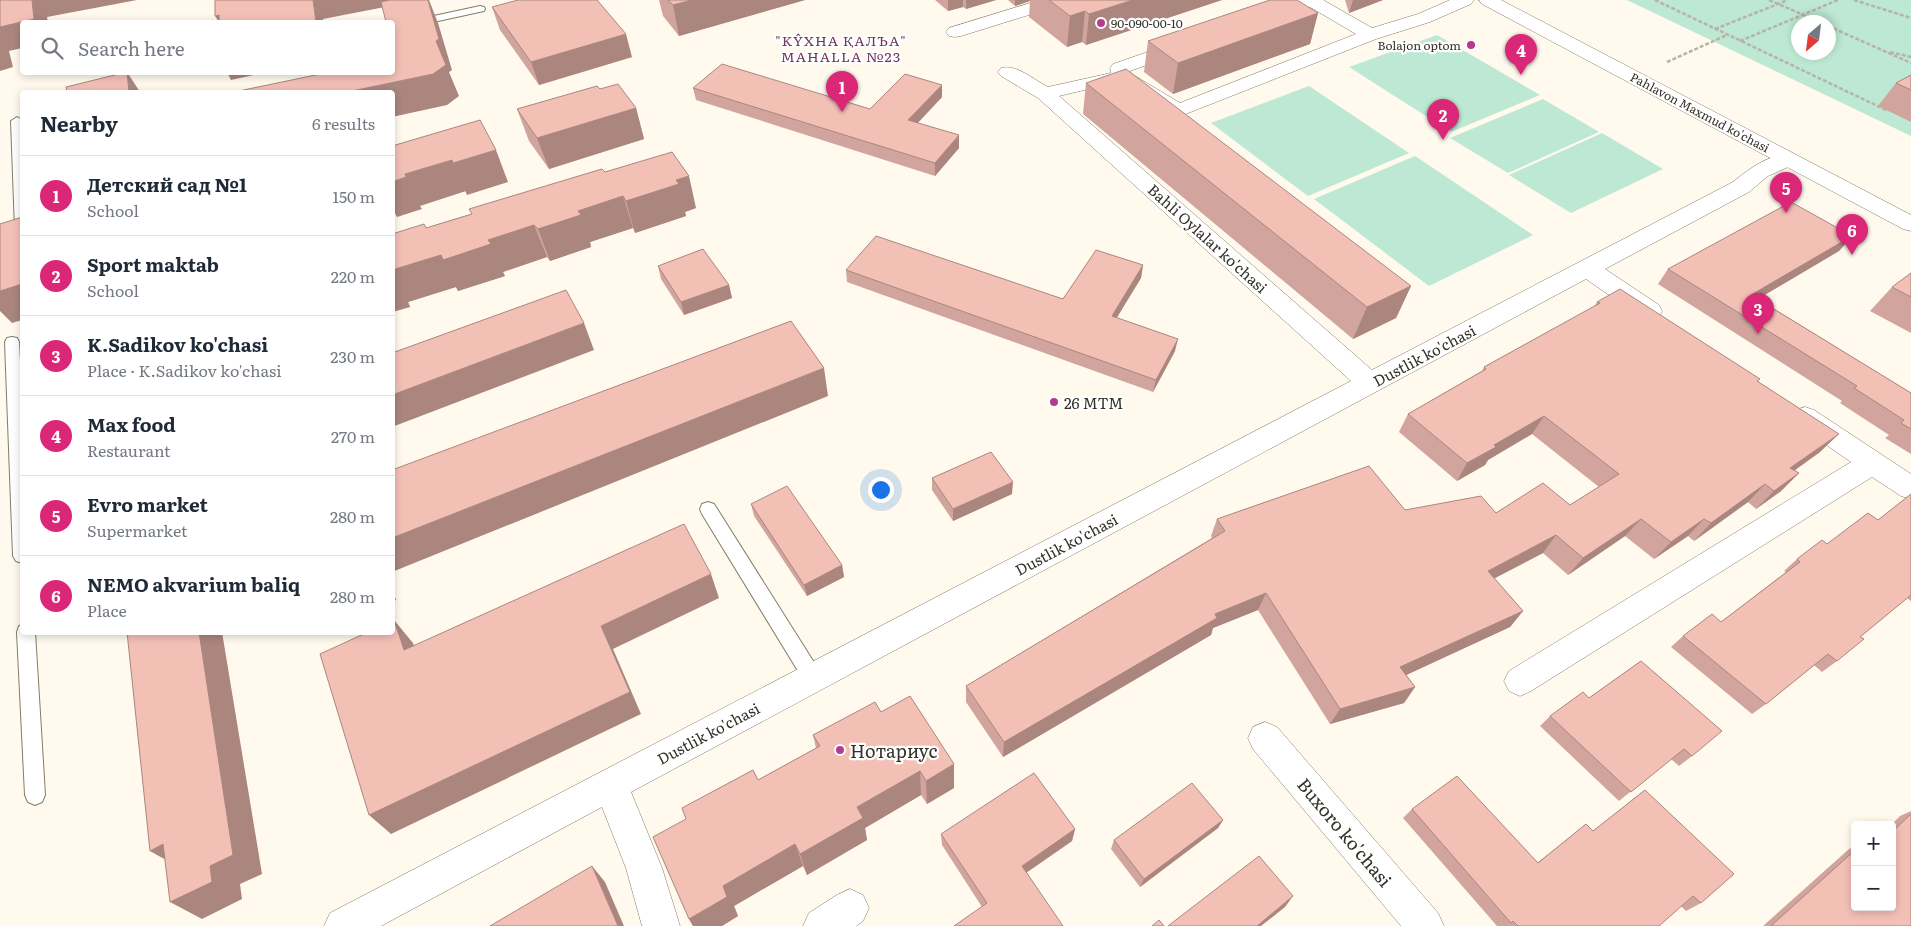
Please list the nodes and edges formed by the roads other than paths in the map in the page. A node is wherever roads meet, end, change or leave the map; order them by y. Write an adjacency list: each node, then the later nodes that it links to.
1 (1058, 0): 8 (street)
2 (1311, 0): 6 (street); 9 (street)
3 (1465, 0): 9 (street)
4 (1488, 0): 15 (street, Pahlavon Maxmud ko'chasi)
5 (480, 9): 7 (lane)
6 (1248, 23)
7 (395, 27)
8 (955, 32)
9 (1370, 35): 12 (street)
10 (1202, 39): 12 (street)
11 (1008, 72): 13 (street, Bahli Oylalar ko'chasi)
12 (1122, 76): 13 (street)
13 (1045, 94): 23 (street, Bahli Oylalar ko'chasi)
14 (17, 122): 16 (lane)
15 (1788, 160): 17 (street, Pahlavon Maxmud ko'chasi); 20 (street, Dustlik ko'chasi)
16 (20, 187)
17 (1911, 224)
18 (20, 231): 19 (street)
19 (0, 236)
20 (1587, 268): 21 (street); 23 (street, Dustlik ko'chasi)
21 (1669, 324)
22 (12, 342): 27 (lane)
23 (1370, 383): 30 (street, Dustlik ko'chasi)
24 (1783, 402): 29 (street)
25 (1911, 488): 29 (street)
26 (708, 509): 30 (lane)
27 (20, 513)
28 (26, 635): 34 (lane)
29 (1554, 660): 31 (street)
30 (813, 678): 33 (street, Dustlik ko'chasi)
31 (1520, 681)
32 (1265, 738): 37 (street, Buxoro ko'chasi)
33 (611, 785): 35 (street, Dustlik ko'chasi); 36 (street)
34 (35, 795)
35 (343, 926)
36 (661, 926)
37 (1425, 926)

